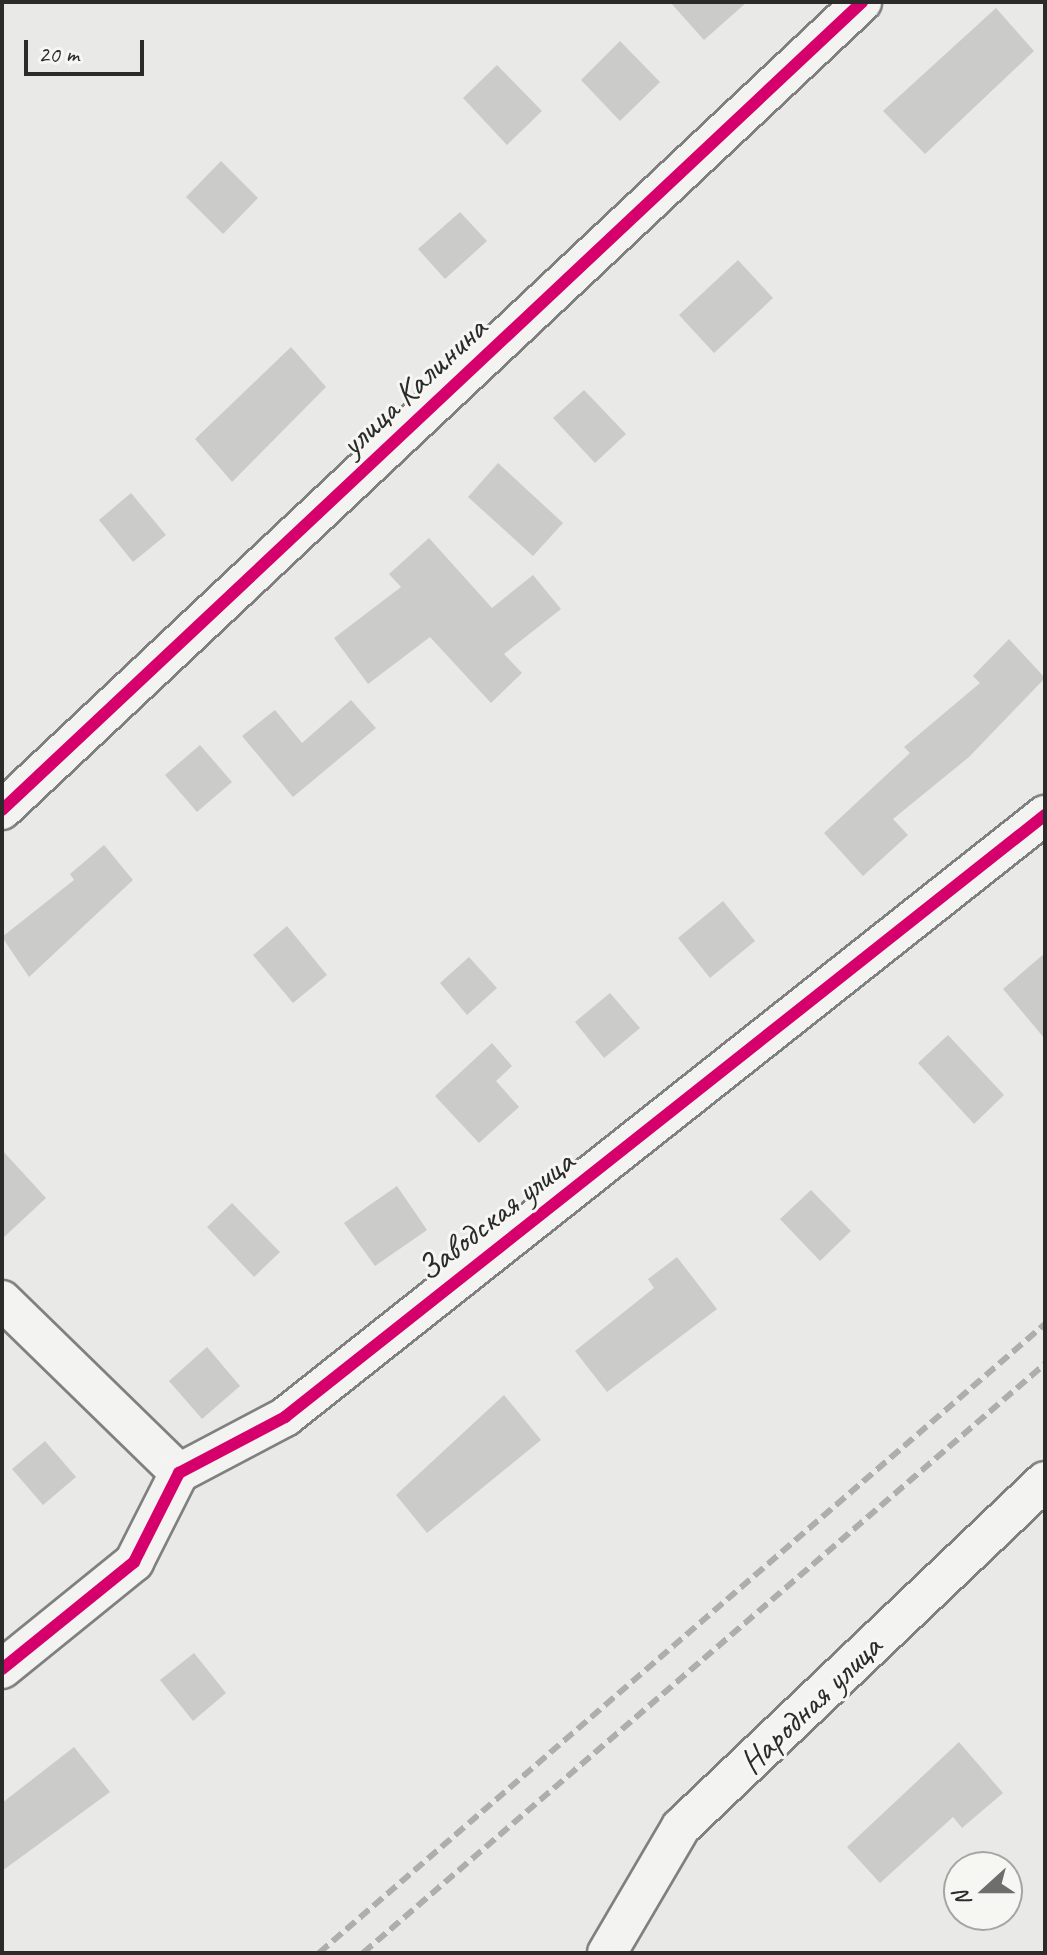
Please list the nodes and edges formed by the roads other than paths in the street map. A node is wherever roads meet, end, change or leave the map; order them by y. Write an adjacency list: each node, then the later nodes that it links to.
1 (862, 2): 2 (street, улица Калинина)
2 (2, 810)
3 (1045, 815): 5 (street, Заводская улица)
4 (2, 1300): 5 (street)
5 (179, 1473): 7 (street)
6 (1045, 1481): 8 (street, Народная улица)
7 (2, 1669)
8 (607, 1953)

